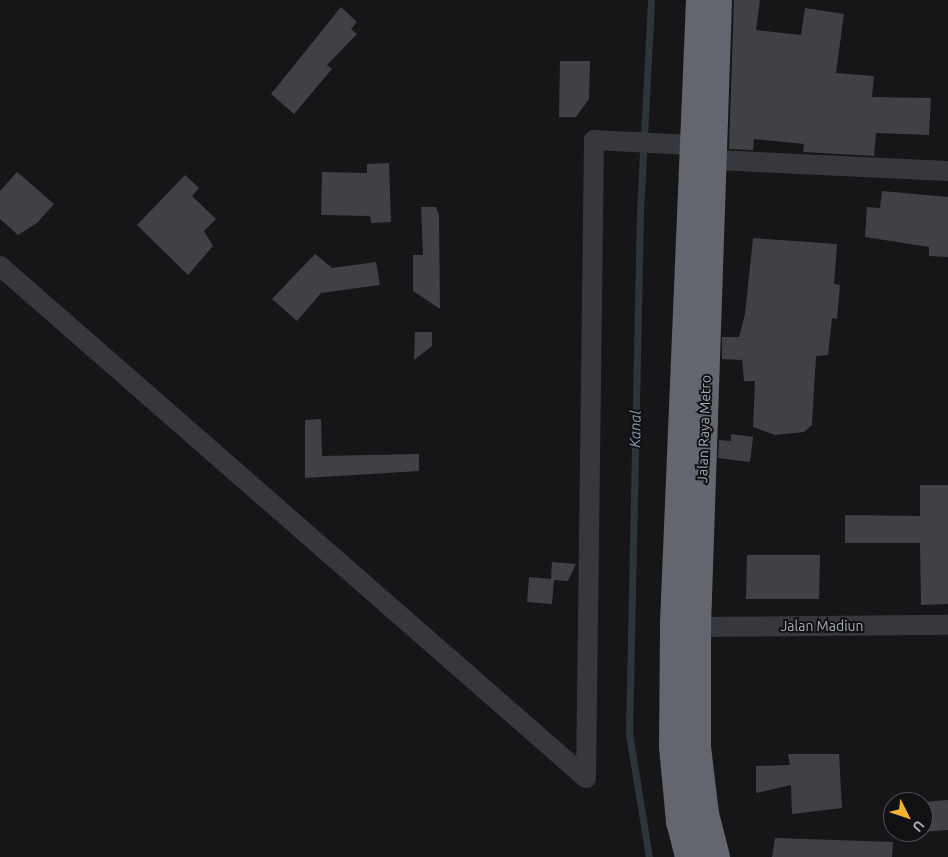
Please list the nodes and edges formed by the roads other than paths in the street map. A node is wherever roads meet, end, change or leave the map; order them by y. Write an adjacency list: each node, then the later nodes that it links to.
1 (700, 0): 3 (highway)
2 (718, 0): 4 (highway, Jalan Raya Metro)
3 (691, 145): 6 (street); 9 (highway)
4 (714, 160): 5 (street); 8 (highway, Jalan Raya Metro)
5 (948, 171)
6 (0, 266)
7 (948, 625): 8 (street, Jalan Madiun)
8 (697, 627): 10 (highway, Jalan Raya Metro)
9 (689, 857)
10 (716, 857)

